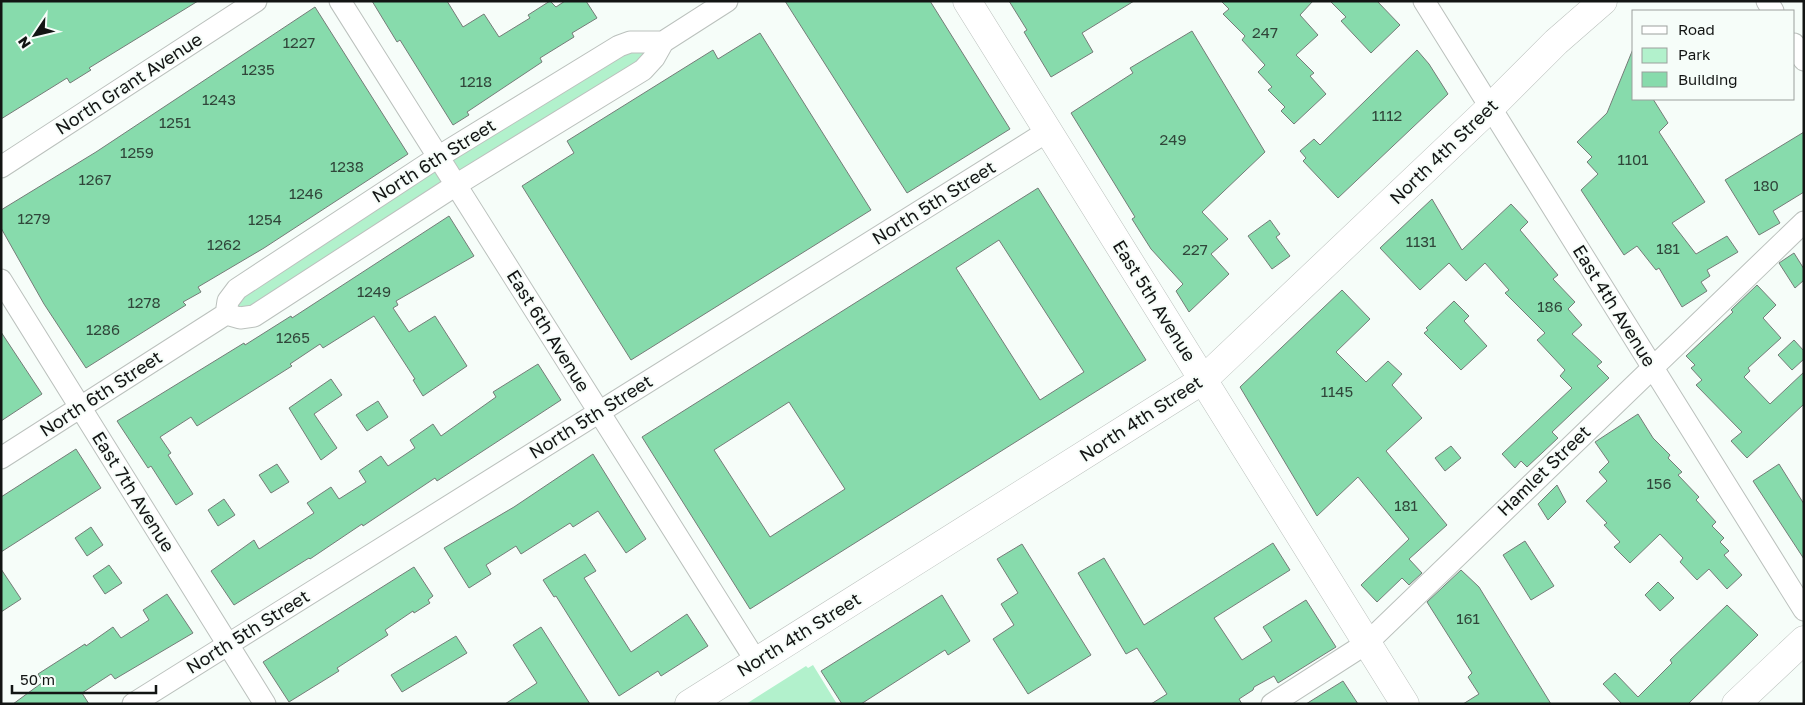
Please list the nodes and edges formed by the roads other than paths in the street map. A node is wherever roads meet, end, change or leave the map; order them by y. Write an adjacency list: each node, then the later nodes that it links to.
1 (256, 1): 13 (street, North Grant Avenue)
2 (340, 1): 12 (street, East 6th Avenue)
3 (727, 1): 7 (street, North 6th Street)
4 (967, 1): 11 (main road, East 5th Avenue)
5 (1424, 1): 10 (street, East 4th Avenue)
6 (1603, 1): 10 (main road, North 4th Street)
7 (663, 42): 12 (street, North 6th Street); 14 (street, North 6th Street)
8 (1795, 46): 9 (street)
9 (1804, 60)
10 (1491, 108): 18 (street, East 4th Avenue); 19 (main road, North 4th Street)
11 (1048, 131): 19 (main road, East 5th Avenue); 21 (street, North 5th Street)
12 (438, 157): 14 (street, East 6th Avenue); 17 (street, North 6th Street)
13 (1, 167)
14 (456, 185): 17 (street, North 6th Street); 21 (street, East 6th Avenue)
15 (1804, 222): 18 (street, Hamlet Street)
16 (1, 280): 20 (street, East 7th Avenue)
17 (226, 314): 20 (street, North 6th Street)
18 (1652, 367): 23 (street, East 4th Avenue); 25 (street, Hamlet Street)
19 (1203, 380): 25 (main road, East 5th Avenue); 27 (main road, North 4th Street)
20 (81, 408): 22 (street, North 6th Street); 26 (street, East 7th Avenue)
21 (599, 412): 26 (street, North 5th Street); 27 (street, East 6th Avenue)
22 (1, 458)
23 (1804, 610)
24 (1804, 640): 33 (main road)
25 (1367, 643): 31 (street, Hamlet Street); 32 (main road, East 5th Avenue)
26 (228, 644): 28 (street, North 5th Street); 29 (street, East 7th Avenue)
27 (756, 661): 30 (main road, North 4th Street)
28 (134, 704)
29 (265, 704)
30 (689, 704)
31 (1272, 704)
32 (1405, 704)
33 (1736, 704)

